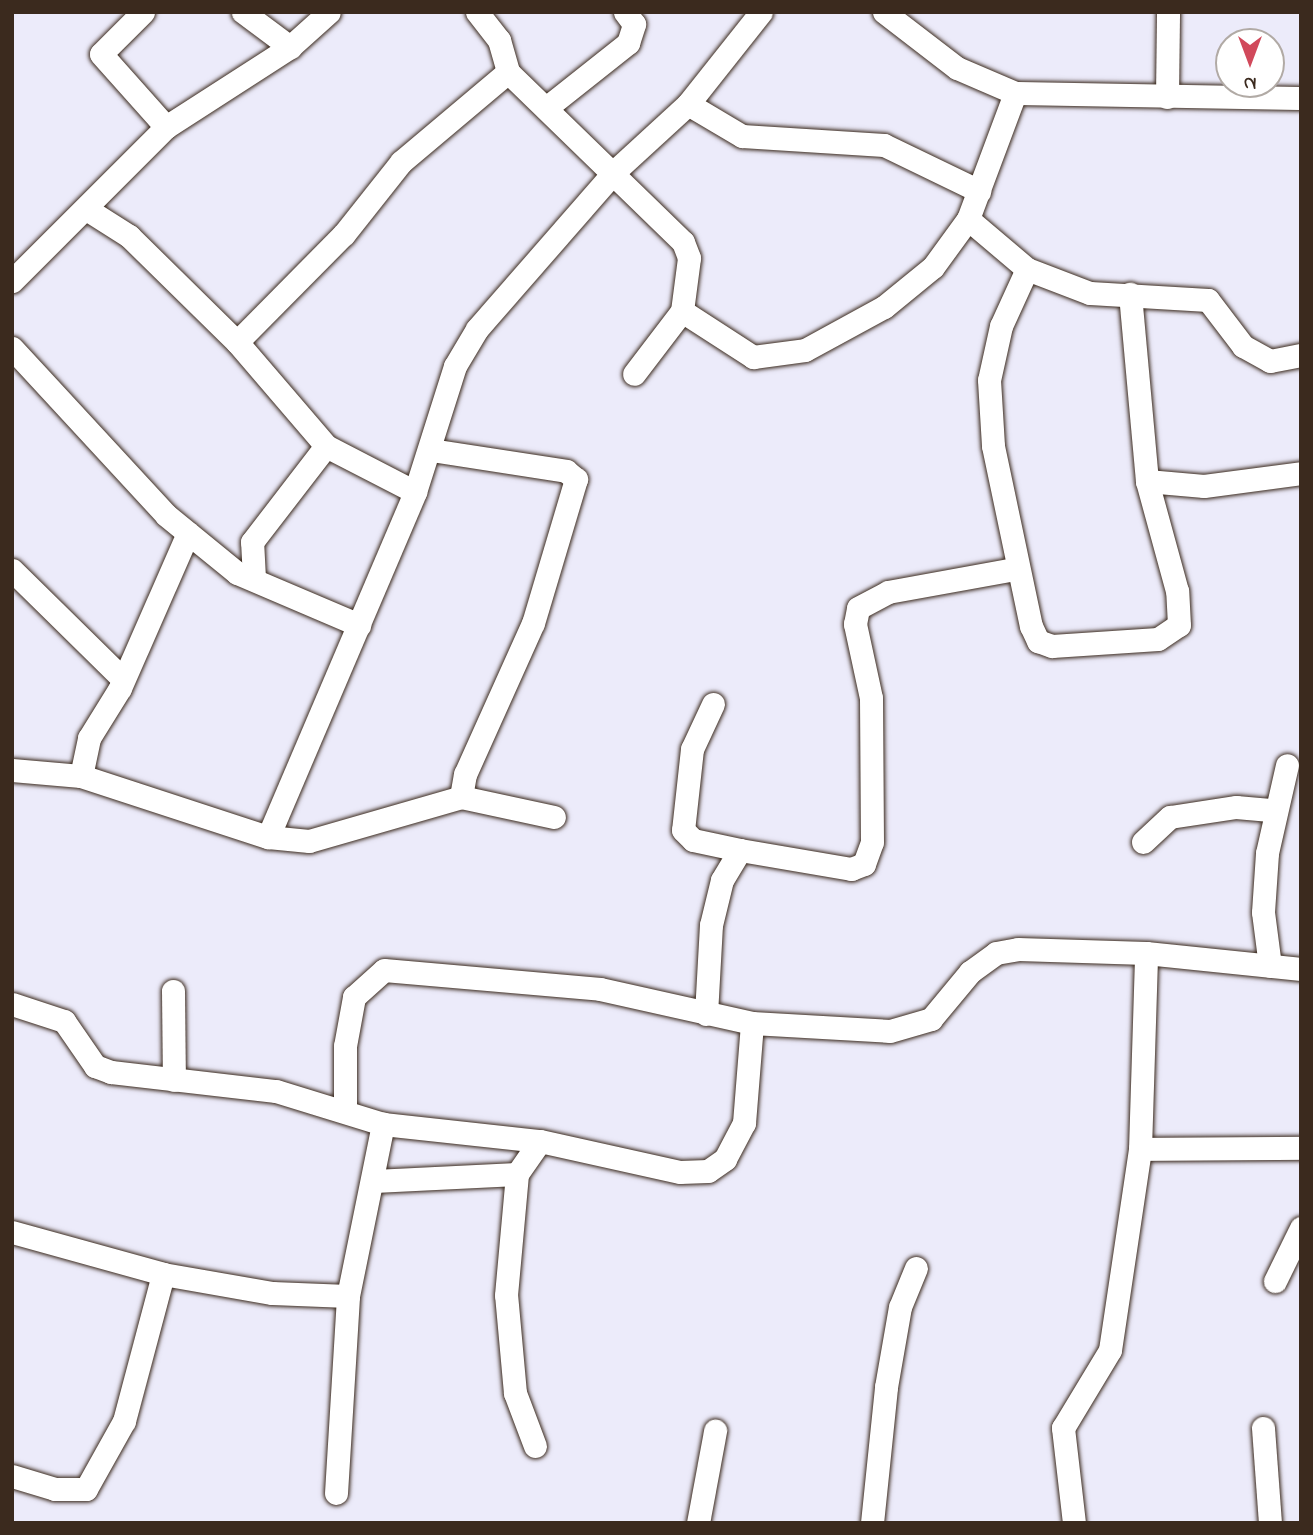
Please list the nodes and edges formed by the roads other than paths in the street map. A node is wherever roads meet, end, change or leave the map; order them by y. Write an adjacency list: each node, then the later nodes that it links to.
1 (143, 12): 16 (street)
2 (243, 12): 9 (street)
3 (329, 12): 9 (street)
4 (477, 12): 10 (street)
5 (625, 12): 15 (street)
6 (761, 12): 14 (street)
7 (884, 12): 11 (street)
8 (1168, 12): 12 (street)
9 (290, 47): 16 (street)
10 (508, 72): 15 (street); 25 (street)
11 (1015, 93): 12 (street); 18 (street)
12 (1167, 97): 13 (street)
13 (1301, 98)
14 (688, 104): 17 (street); 18 (street)
15 (546, 108): 17 (street)
16 (166, 127): 19 (street)
17 (615, 171): 24 (street); 30 (street)
18 (979, 191): 20 (street)
19 (88, 210): 22 (street); 25 (street)
20 (968, 219): 21 (street); 24 (street)
21 (1027, 269): 23 (street); 35 (street)
22 (12, 281)
23 (1130, 294): 27 (street); 32 (street)
24 (682, 311): 28 (street)
25 (237, 342): 29 (street)
26 (12, 348): 34 (street)
27 (1301, 355)
28 (634, 374)
29 (326, 446): 33 (street); 37 (street)
30 (431, 450): 33 (street); 44 (street)
31 (1300, 476): 32 (street)
32 (1147, 481): 35 (street)
33 (415, 492): 38 (street)
34 (188, 533): 37 (street); 39 (street)
35 (1015, 569): 49 (street)
36 (12, 570): 39 (street)
37 (254, 578): 38 (street)
38 (359, 625): 47 (street)
39 (122, 678): 43 (street)
40 (713, 704): 49 (street)
41 (1287, 765): 45 (street)
42 (12, 770): 43 (street)
43 (81, 776): 47 (street)
44 (461, 797): 46 (street); 47 (street)
45 (1273, 810): 48 (street); 51 (street)
46 (554, 817)
47 (268, 837)
48 (1143, 842)
49 (740, 850): 55 (street)
50 (1146, 953): 51 (street); 56 (street); 62 (street)
51 (1270, 966): 52 (street)
52 (1301, 969)
53 (173, 991): 57 (street)
54 (12, 1004): 57 (street)
55 (706, 1014): 56 (street); 58 (street)
56 (752, 1023): 60 (street)
57 (174, 1080): 58 (street)
58 (345, 1109): 59 (street)
59 (383, 1124): 60 (street); 64 (street)
60 (540, 1141): 63 (street)
61 (1301, 1148): 62 (street)
62 (1140, 1149): 78 (street)
63 (517, 1174): 64 (street); 73 (street)
64 (374, 1181): 70 (street)
65 (1301, 1228): 69 (street)
66 (12, 1232): 68 (street)
67 (916, 1268): 77 (street)
68 (163, 1274): 70 (street); 74 (street)
69 (1275, 1281)
70 (348, 1296): 75 (street)
71 (1263, 1429): 79 (street)
72 (715, 1431): 76 (street)
73 (535, 1446)
74 (12, 1476)
75 (337, 1493)
76 (698, 1523)
77 (872, 1523)
78 (1074, 1523)
79 (1270, 1523)

